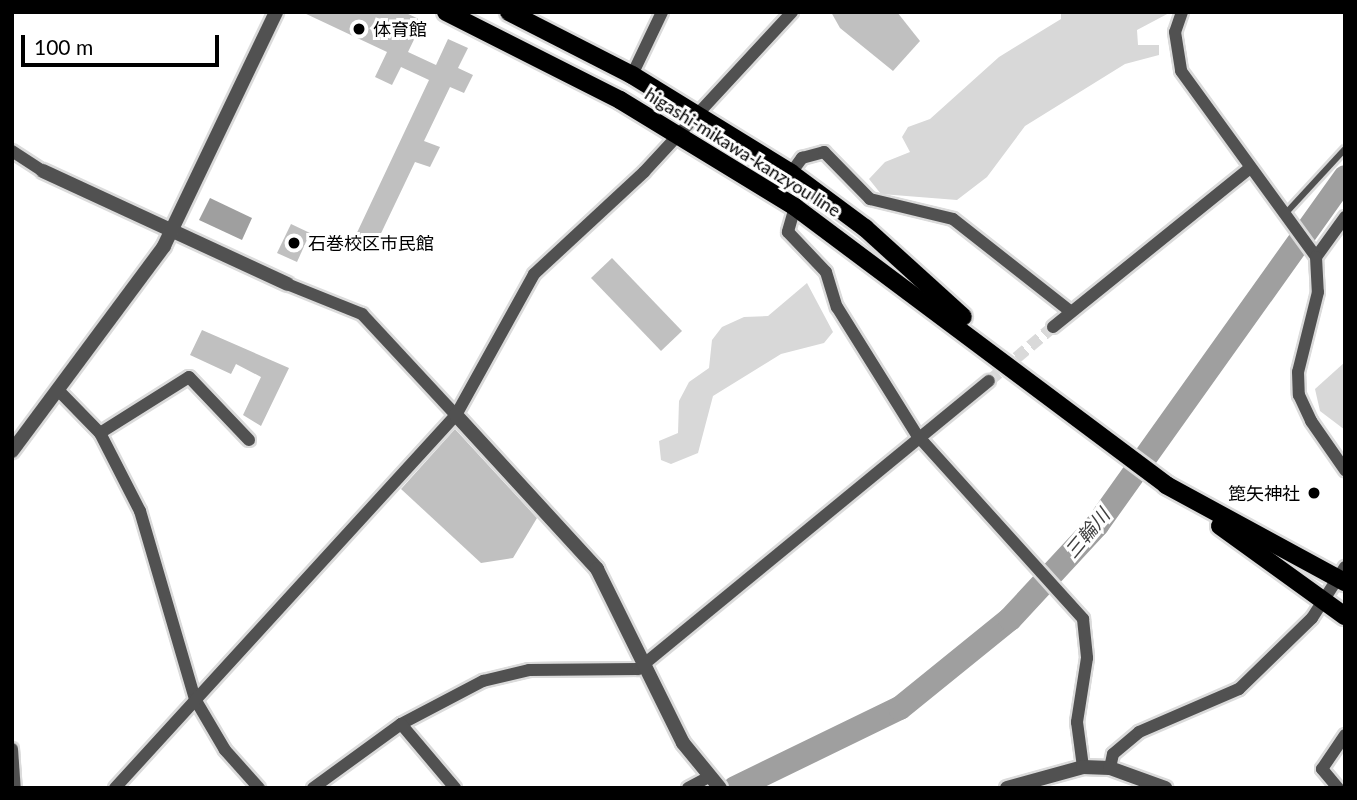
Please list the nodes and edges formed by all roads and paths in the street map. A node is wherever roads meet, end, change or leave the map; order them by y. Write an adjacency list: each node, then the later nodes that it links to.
1 (276, 12): 18 (street)
2 (446, 12): 9 (main road, higashi-mikawa-kanzyou line)
3 (509, 12): 7 (main road, higashi-mikawa-kanzyou line)
4 (662, 12): 7 (street)
5 (792, 12): 8 (street)
6 (1182, 12): 12 (street)
7 (632, 75): 8 (main road, higashi-mikawa-kanzyou line)
8 (696, 114): 9 (street); 14 (main road, higashi-mikawa-kanzyou line)
9 (678, 134): 15 (main road, higashi-mikawa-kanzyou line); 26 (street)
10 (1345, 149): 17 (lane)
11 (12, 151): 13 (street)
12 (1249, 169): 17 (street); 21 (street)
13 (43, 171): 18 (street)
14 (791, 173): 21 (street); 23 (main road, higashi-mikawa-kanzyou line)
15 (795, 206): 23 (main road, higashi-mikawa-kanzyou line); 28 (street)
16 (1345, 217): 19 (street)
17 (1286, 219): 19 (street)
18 (172, 232): 20 (street); 25 (street)
19 (1313, 254): 31 (street)
20 (287, 284): 26 (street)
21 (1071, 312): 22 (street)
22 (1053, 327)
23 (1000, 355): 32 (main road, higashi-mikawa-kanzyou line)
24 (989, 381): 28 (street)
25 (60, 391): 27 (street); 30 (street)
26 (456, 415): 36 (street); 37 (street)
27 (100, 433): 29 (street); 37 (street)
28 (917, 435): 36 (street); 41 (street)
29 (249, 440)
30 (12, 451)
31 (1345, 470)
32 (1195, 504): 33 (main road, higashi-mikawa-kanzyou line); 34 (main road, higashi-mikawa-kanzyou line)
33 (1343, 575): 34 (street)
34 (1324, 601): 35 (main road, higashi-mikawa-kanzyou line); 42 (street)
35 (1345, 616)
36 (647, 663): 38 (street); 43 (street)
37 (195, 699): 45 (street); 46 (street)
38 (401, 724): 47 (street); 48 (street)
39 (1345, 735): 52 (street)
40 (12, 749): 44 (street)
41 (1083, 767): 42 (street); 50 (street)
42 (1110, 768): 51 (street)
43 (714, 782): 49 (street)
44 (15, 788)
45 (115, 788)
46 (259, 788)
47 (313, 788)
48 (455, 788)
49 (688, 788)
50 (1007, 788)
51 (1165, 788)
52 (1338, 788)

